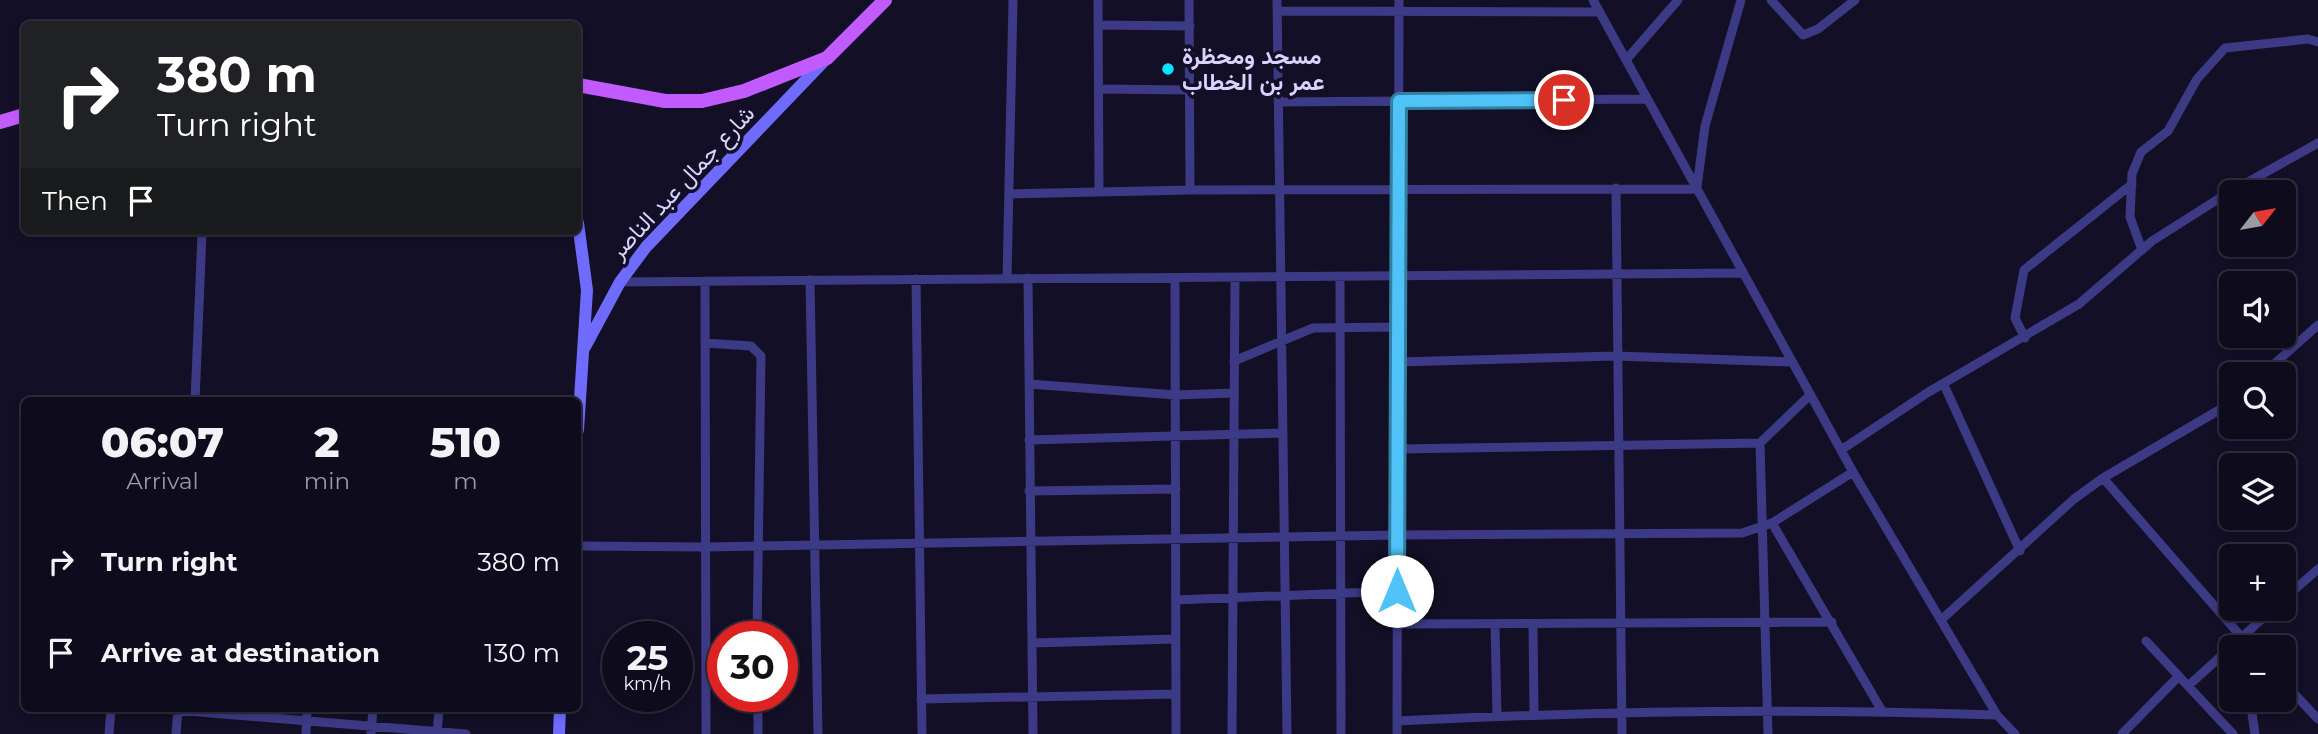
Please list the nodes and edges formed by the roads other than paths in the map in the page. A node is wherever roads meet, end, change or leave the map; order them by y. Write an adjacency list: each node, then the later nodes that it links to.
1 (885, 0): 18 (main road)
2 (1013, 0): 36 (street)
3 (1098, 0): 15 (street)
4 (1189, 0): 16 (street)
5 (1278, 0): 12 (street)
6 (1399, 0): 14 (street)
7 (1593, 0): 13 (street)
8 (1678, 0): 19 (street)
9 (1741, 0): 32 (street)
10 (1771, 0): 11 (street)
11 (1855, 0)
12 (1278, 11): 14 (street); 25 (street)
13 (1599, 12): 14 (street); 19 (street)
14 (1399, 13): 24 (street)
15 (1098, 25): 16 (street); 21 (street)
16 (1190, 26): 22 (street)
17 (2318, 42): 29 (street)
18 (827, 58): 20 (main road); 52 (main road, شارع جمال عبد الناصر)
19 (1626, 60): 23 (street)
20 (581, 86)
21 (1099, 89): 22 (street); 35 (street)
22 (1190, 90): 33 (street)
23 (1647, 99): 24 (street); 32 (street)
24 (1399, 101): 25 (street); 31 (street)
25 (1278, 102): 34 (street)
26 (21, 117): 27 (main road)
27 (0, 122)
28 (2318, 143): 39 (street)
29 (2132, 184): 39 (street); 56 (street)
30 (1616, 188): 31 (street); 32 (street); 41 (street)
31 (1398, 189): 34 (street); 44 (street)
32 (1697, 189): 40 (street)
33 (1190, 190): 34 (street); 35 (street)
34 (1278, 190): 42 (street)
35 (1099, 192): 36 (street)
36 (1009, 194): 49 (street)
37 (202, 235): 70 (street)
38 (580, 235): 59 (main road, شارع جمال عبد الناصر)
39 (2142, 250): 56 (street)
40 (1741, 273): 41 (street); 63 (street)
41 (1615, 274): 44 (street); 60 (street)
42 (1281, 276): 43 (street); 47 (street); 58 (street)
43 (1340, 276): 44 (street); 55 (street)
44 (1398, 276): 54 (street)
45 (1028, 278): 46 (street); 49 (street); 65 (street)
46 (1175, 278): 47 (street); 68 (street)
47 (1235, 278): 61 (street)
48 (916, 279): 49 (street); 50 (street); 93 (street)
49 (1007, 279)
50 (810, 280): 51 (street); 95 (street)
51 (705, 281): 52 (street); 57 (street)
52 (620, 282): 59 (main road, شارع جمال عبد الناصر)
53 (2318, 325): 64 (street)
54 (1398, 327): 55 (street); 62 (street)
55 (1339, 328): 58 (street); 88 (street)
56 (2025, 338): 66 (street)
57 (705, 343): 96 (street); 97 (street)
58 (1282, 343): 61 (street); 73 (street)
59 (586, 347): 71 (main road, شارع جمال عبد الناصر)
60 (1616, 356): 62 (street); 63 (street); 78 (street)
61 (1234, 361): 67 (street)
62 (1398, 362): 79 (street)
63 (1791, 362): 69 (street)
64 (2276, 362)
65 (1029, 384): 68 (street); 76 (street)
66 (1944, 385): 80 (street); 98 (street)
67 (1233, 393): 68 (street); 75 (street)
68 (1176, 395): 74 (street)
69 (1810, 396): 77 (street); 80 (street)
70 (195, 397)
71 (581, 398)
72 (2219, 410): 82 (street)
73 (1283, 433): 75 (street); 89 (street)
74 (1175, 436): 75 (street); 76 (street); 83 (street)
75 (1233, 436): 90 (street)
76 (1029, 440): 84 (street)
77 (1760, 443): 78 (street); 85 (street)
78 (1617, 444): 79 (street); 86 (street)
79 (1398, 449): 87 (street)
80 (1841, 450): 81 (street)
81 (1853, 472): 85 (street); 107 (street)
82 (2103, 478): 98 (street); 115 (street)
83 (1175, 489): 84 (street); 91 (street)
84 (1030, 491): 92 (street)
85 (1768, 525): 86 (street); 109 (street); 114 (street)
86 (1618, 533): 87 (street); 113 (street)
87 (1396, 535): 88 (street); 101 (street)
88 (1338, 537): 89 (street); 102 (street)
89 (1284, 538): 90 (street); 103 (street)
90 (1231, 540): 91 (street); 104 (street)
91 (1176, 541): 92 (street); 105 (street)
92 (1030, 543): 93 (street); 119 (street)
93 (919, 544): 95 (street); 126 (street)
94 (581, 546): 96 (street)
95 (815, 546): 97 (street); 154 (street)
96 (704, 547): 97 (street); 152 (street)
97 (757, 547): 106 (street)
98 (2020, 551): 107 (street)
99 (2318, 569): 100 (street)
100 (2296, 588)
101 (1397, 591): 102 (street); 110 (street)
102 (1339, 594): 103 (street); 160 (street)
103 (1285, 596): 104 (street); 159 (street)
104 (1232, 597): 105 (street); 158 (street)
105 (1176, 600): 117 (street)
106 (757, 621)
107 (1941, 621): 140 (street)
108 (2261, 621): 116 (street)
109 (1832, 622): 114 (street); 128 (street)
110 (1397, 624): 111 (street); 144 (street)
111 (1495, 624): 112 (street); 141 (street)
112 (1533, 624): 113 (street); 138 (street)
113 (1619, 624): 114 (street); 139 (street)
114 (1765, 625): 127 (street)
115 (2231, 635)
116 (2246, 635)
117 (1176, 639): 119 (street); 123 (street)
118 (2146, 640): 121 (street)
119 (1032, 643): 124 (street)
120 (2219, 659): 122 (street)
121 (2179, 676): 122 (street); 165 (street)
122 (2188, 685): 166 (street)
123 (1176, 694): 124 (street); 157 (street)
124 (1032, 696): 126 (street); 156 (street)
125 (2296, 696): 142 (street)
126 (921, 699): 155 (street)
127 (1768, 711): 128 (street); 139 (street); 163 (street)
128 (1882, 711): 140 (street)
129 (111, 712): 147 (street)
130 (178, 712): 148 (street)
131 (210, 712): 143 (street)
132 (307, 712): 143 (street)
133 (373, 712): 145 (street)
134 (439, 712): 146 (street)
135 (560, 712): 151 (main road)
136 (758, 712): 153 (street)
137 (2252, 712): 167 (street)
138 (1534, 714): 139 (street); 141 (street)
139 (1622, 715): 162 (street)
140 (1997, 715): 164 (street)
141 (1497, 716): 144 (street)
142 (2318, 719)
143 (307, 721): 145 (street); 149 (street)
144 (1397, 721): 161 (street)
145 (372, 730): 146 (street)
146 (437, 733): 150 (street)
147 (109, 734)
148 (176, 734)
149 (306, 734)
150 (466, 734)
151 (559, 734)
152 (706, 734)
153 (758, 734)
154 (818, 734)
155 (922, 734)
156 (1033, 734)
157 (1177, 734)
158 (1232, 734)
159 (1287, 734)
160 (1342, 734)
161 (1397, 734)
162 (1622, 734)
163 (1768, 734)
164 (2015, 734)
165 (2122, 734)
166 (2233, 734)
167 (2255, 734)

